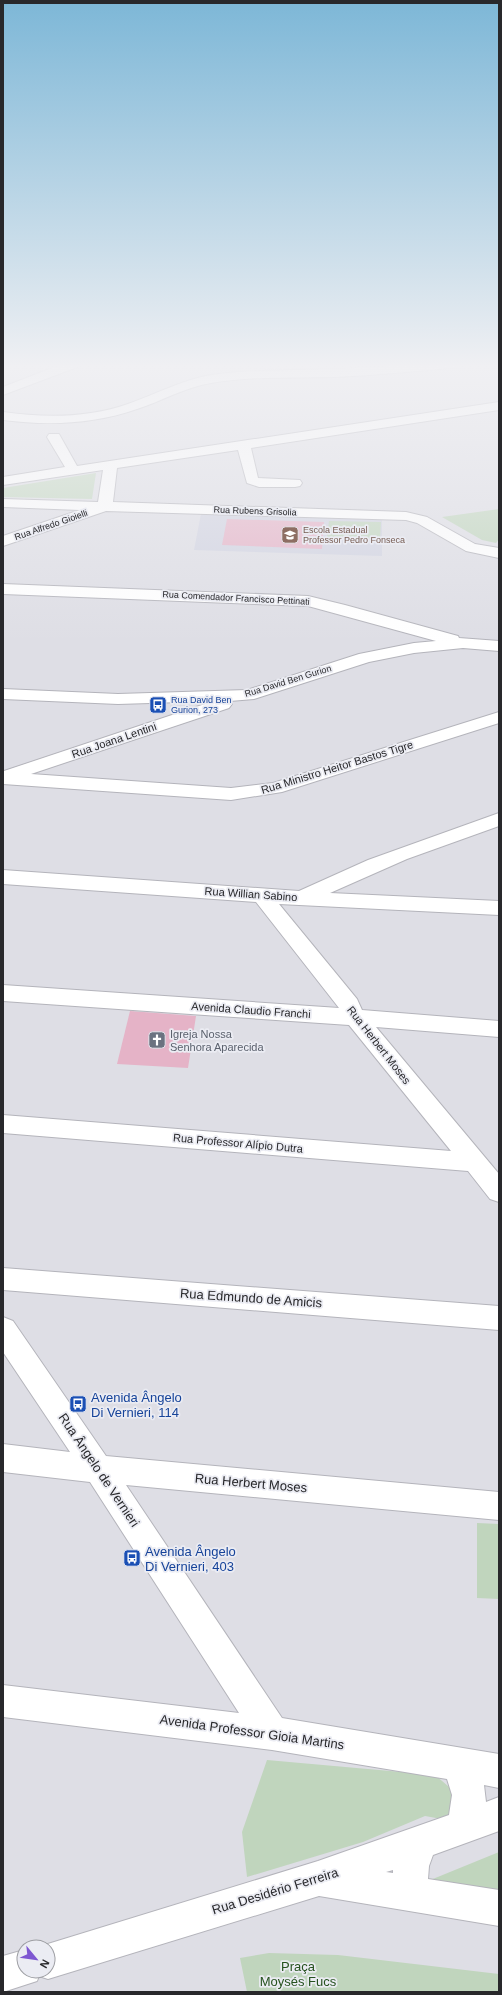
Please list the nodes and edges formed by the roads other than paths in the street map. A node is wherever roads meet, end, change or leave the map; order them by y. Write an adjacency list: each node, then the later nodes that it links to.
1 (65, 456): 5 (street)
2 (163, 456): 4 (street)
3 (246, 456): 7 (street)
4 (110, 464): 5 (street); 9 (street)
5 (73, 470): 6 (street)
6 (3, 481)
7 (295, 483)
8 (3, 503): 9 (street, Rua Rubens Grisolia)
9 (104, 506): 10 (street, Rua Alfredo Gioielli); 11 (street, Rua Rubens Grisolia)
10 (3, 541)
11 (499, 553)
12 (3, 589): 14 (street, Rua Comendador Francisco Pettinati)
13 (498, 641): 14 (street, Rua David Ben Gurion)
14 (463, 643): 16 (street, Rua David Ben Gurion)
15 (3, 694): 16 (street, Rua David Ben Gurion)
16 (248, 695): 18 (street, Rua Joana Lentini)
17 (495, 722): 18 (street, Rua Ministro Heitor Bastos Tigre)
18 (3, 778)
19 (499, 819): 22 (street)
20 (3, 877): 21 (street, Rua Willian Sabino)
21 (262, 896): 22 (street, Rua Willian Sabino); 26 (street, Rua Herbert Moses)
22 (303, 898): 23 (street, Rua Willian Sabino)
23 (499, 908)
24 (3, 980): 26 (street, Avenida Claudio Franchi)
25 (3, 993): 26 (street, Avenida Claudio Franchi)
26 (352, 1011): 27 (street, Avenida Claudio Franchi); 28 (street, Avenida Claudio Franchi); 30 (street, Rua Herbert Moses)
27 (499, 1014)
28 (499, 1029)
29 (3, 1124): 30 (street, Rua Professor Alípio Dutra)
30 (473, 1162): 31 (street, Rua Herbert Moses)
31 (499, 1192)
32 (3, 1279): 33 (street, Rua Edmundo de Amicis)
33 (499, 1318)
34 (3, 1329): 36 (street, Rua Ângelo de Vernieri)
35 (3, 1458): 36 (street, Rua Herbert Moses)
36 (98, 1469): 37 (street, Rua Herbert Moses); 39 (street, Rua Ângelo de Vernieri)
37 (499, 1506)
38 (3, 1701): 39 (street, Avenida Professor Gioia Martins)
39 (272, 1733): 40 (street, Avenida Professor Gioia Martins)
40 (457, 1764): 41 (street, Avenida Professor Gioia Martins); 43 (street)
41 (499, 1771)
42 (499, 1814): 43 (street, Rua Desidério Ferreira)
43 (461, 1827): 44 (street, Rua Desidério Ferreira)
44 (421, 1841): 45 (street, Rua Desidério Ferreira); 46 (street)
45 (318, 1878): 46 (street); 48 (street, Rua Desidério Ferreira)
46 (409, 1893): 47 (street)
47 (499, 1908)
48 (56, 1959)
49 (16, 1970): 50 (street)
50 (3, 1974)

